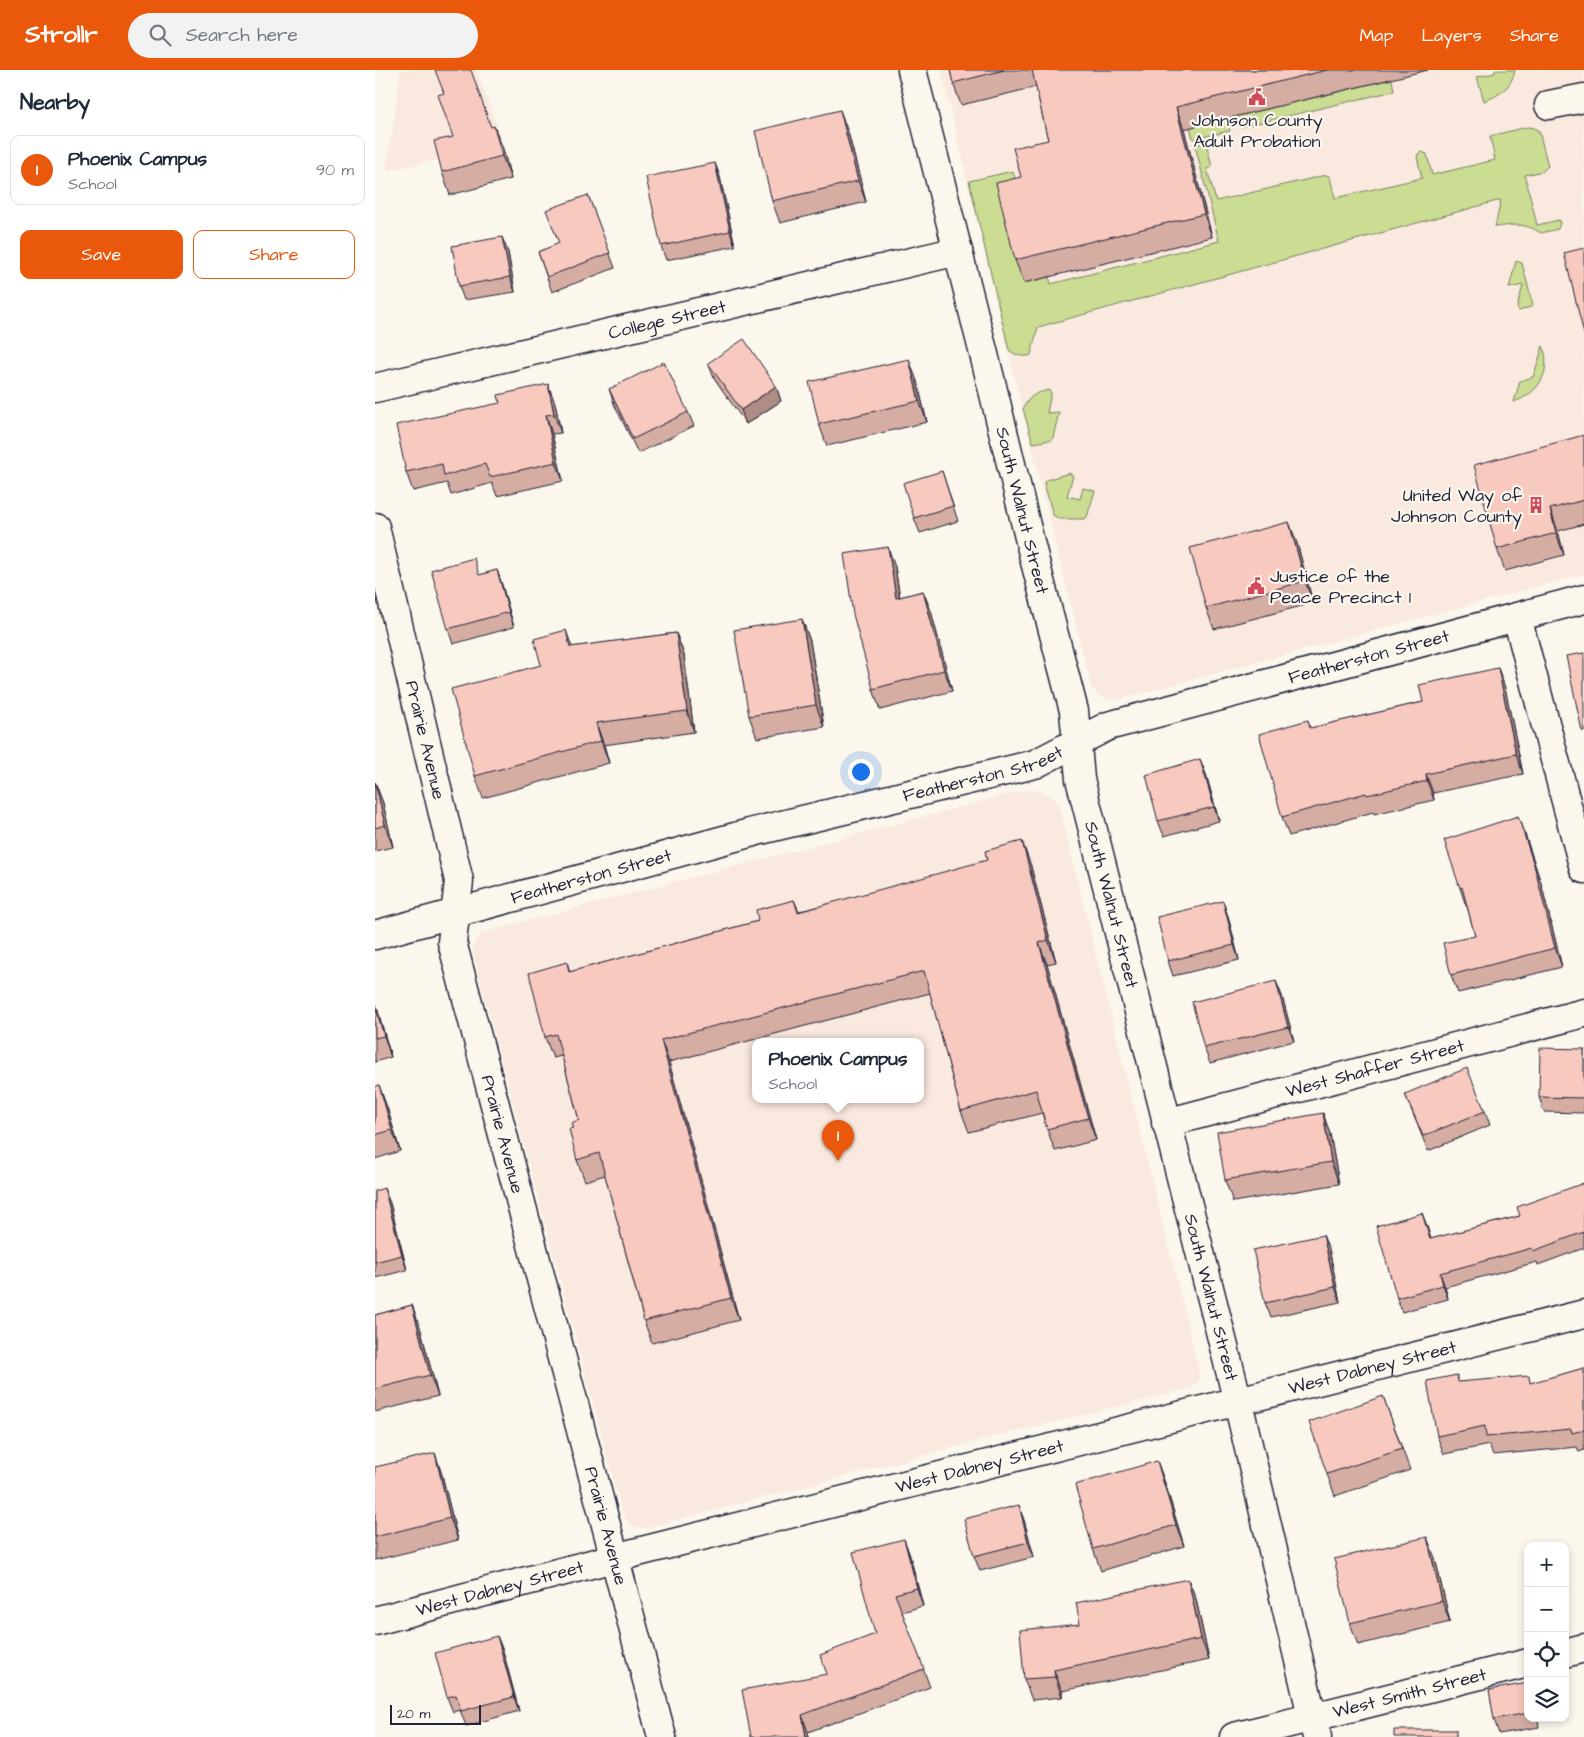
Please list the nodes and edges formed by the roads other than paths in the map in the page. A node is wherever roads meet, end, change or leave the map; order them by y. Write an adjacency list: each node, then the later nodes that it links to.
1 (912, 70): 4 (street, South Walnut Street)
2 (1584, 98): 3 (street)
3 (1549, 105)
4 (959, 251): 5 (street, College Street); 9 (street, South Walnut Street)
5 (375, 388)
6 (375, 527): 11 (street, Prairie Avenue)
7 (1584, 599): 8 (street, Featherston Street)
8 (1517, 617): 9 (street, Featherston Street); 10 (street)
9 (1077, 744): 11 (street, Featherston Street); 14 (street, South Walnut Street)
10 (1584, 869)
11 (456, 912): 12 (street, Featherston Street); 17 (street, Prairie Avenue)
12 (375, 935)
13 (1584, 1013): 14 (street, West Shaffer Street)
14 (1166, 1123): 16 (street, South Walnut Street)
15 (1584, 1314): 16 (street, West Dabney Street)
16 (1239, 1402): 17 (street, West Dabney Street); 22 (street, South Walnut Street)
17 (614, 1558): 18 (street, West Dabney Street); 23 (street, Prairie Avenue)
18 (375, 1620)
19 (1584, 1648): 20 (street)
20 (1569, 1652)
21 (1524, 1664): 22 (street, West Smith Street)
22 (1315, 1728): 24 (street, West Smith Street)
23 (662, 1737)
24 (1234, 1737)

